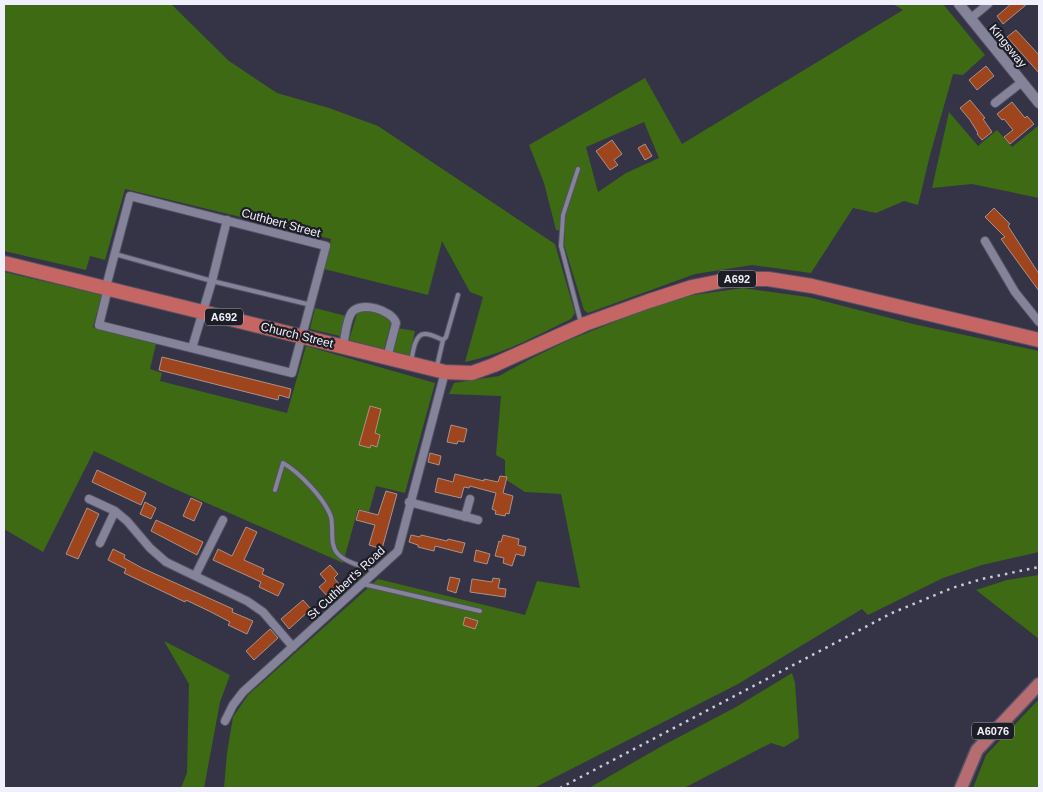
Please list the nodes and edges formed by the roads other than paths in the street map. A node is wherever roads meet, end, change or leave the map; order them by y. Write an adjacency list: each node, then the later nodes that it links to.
1 (958, 4): 3 (street, Kingsway)
2 (988, 4): 3 (street)
3 (970, 19): 4 (street, Kingsway)
4 (1022, 82): 5 (street); 6 (street, Kingsway)
5 (995, 103)
6 (1039, 103)
7 (578, 169): 18 (lane)
8 (227, 220): 10 (street, Cuthbert Street); 12 (street, Cuthbert Street); 15 (street, Cuthbert Street)
9 (985, 242): 17 (street)
10 (115, 254): 12 (lane); 13 (street, Cuthbert Street)
11 (4, 263): 13 (highway, Church Street / A692)
12 (212, 281): 15 (lane); 16 (street, Cuthbert Street)
13 (107, 288): 16 (highway, Church Street / A692); 23 (street, Cuthbert Street)
14 (458, 295): 21 (lane)
15 (311, 305): 19 (street, Cuthbert Street)
16 (203, 312): 19 (highway, Church Street / A692); 23 (street, Cuthbert Street)
17 (1039, 322)
18 (582, 325): 20 (highway, A692); 26 (highway, A692)
19 (302, 336): 22 (highway, Church Street / A692); 23 (street, Cuthbert Street)
20 (1039, 339)
21 (444, 340): 25 (lane); 26 (lane)
22 (343, 347): 24 (highway, Church Street / A692); 24 (street)
23 (192, 348)
24 (387, 358): 25 (highway, Church Street / A692)
25 (410, 364): 26 (highway, Church Street / A692)
26 (440, 371): 30 (street, St Cuthbert's Road)
27 (275, 490): 36 (lane)
28 (470, 499): 32 (street)
29 (89, 500): 31 (street)
30 (409, 502): 32 (street); 36 (street, St Cuthbert's Road)
31 (115, 512): 35 (street); 37 (street)
32 (465, 517): 34 (street)
33 (223, 520): 37 (street)
34 (478, 520)
35 (100, 543)
36 (377, 571): 38 (street, St Cuthbert's Road)
37 (195, 576): 40 (street)
38 (363, 584): 39 (lane); 40 (street, St Cuthbert's Road)
39 (480, 611)
40 (293, 647): 42 (street, St Cuthbert's Road)
41 (1039, 684): 43 (main road, A6076)
42 (225, 721)
43 (961, 788)

